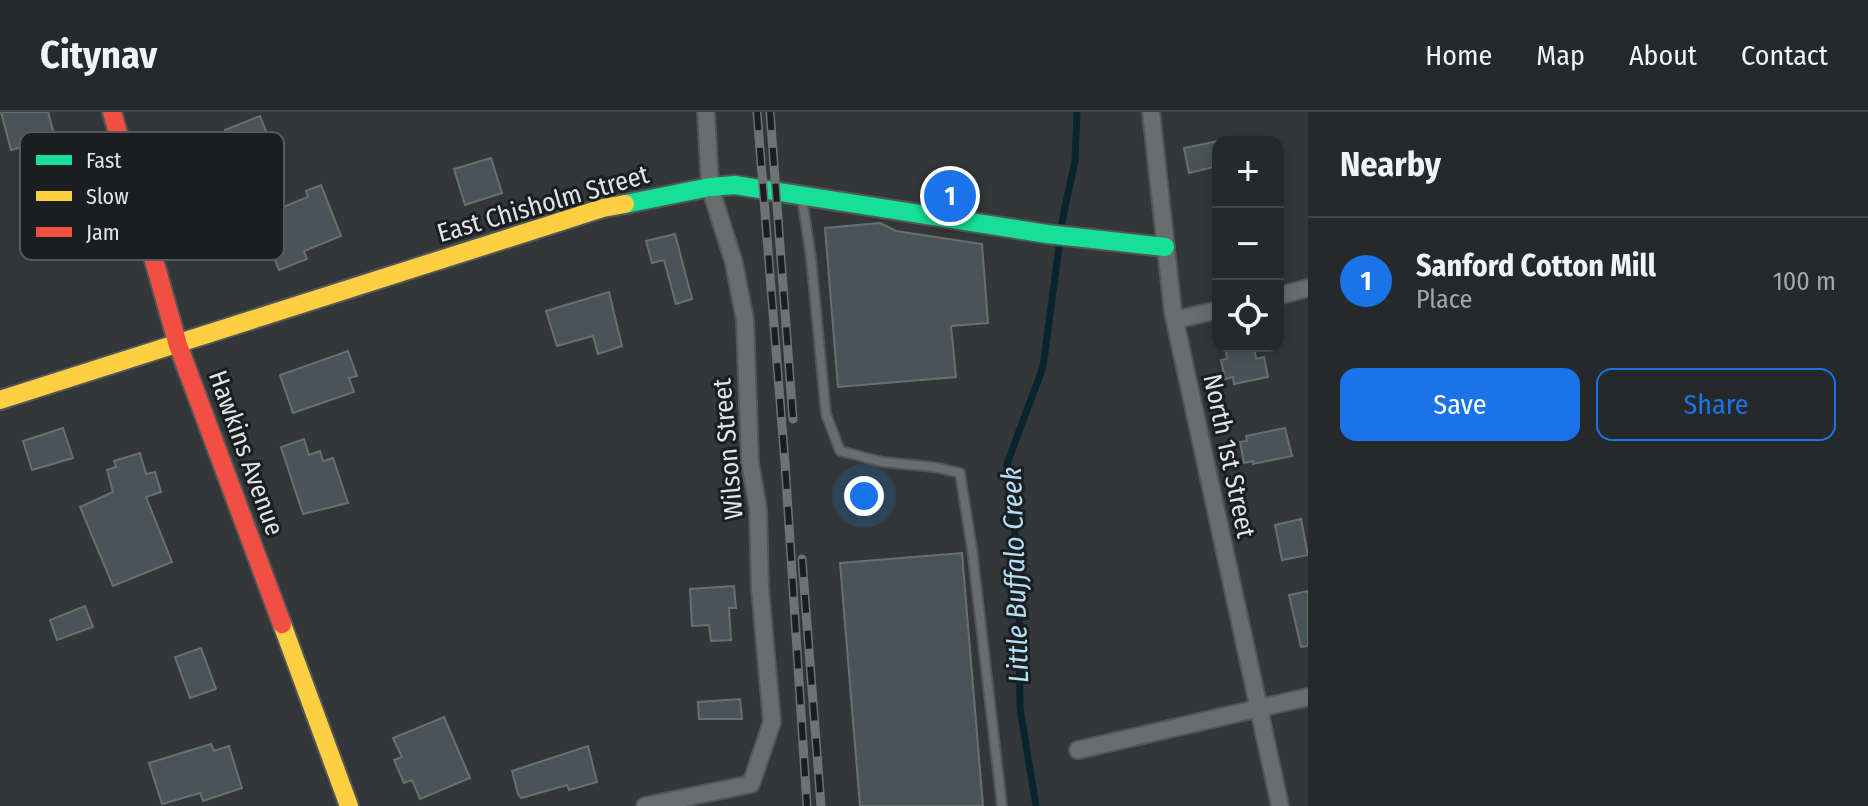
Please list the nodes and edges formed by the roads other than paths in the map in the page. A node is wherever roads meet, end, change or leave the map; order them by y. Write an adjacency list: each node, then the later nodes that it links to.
1 (112, 112): 4 (street, Hawkins Avenue)
2 (706, 112): 5 (street, Wilson Street)
3 (1151, 112): 7 (street, North 1st Street)
4 (118, 132)
5 (710, 187): 6 (street, East Chisholm Street); 13 (street, East Chisholm Street); 19 (street, Wilson Street)
6 (802, 195): 7 (street, East Chisholm Street); 20 (lane)
7 (1165, 247): 12 (street, North 1st Street)
8 (154, 260): 13 (street, Hawkins Avenue)
9 (1308, 288): 10 (street)
10 (1284, 294)
11 (1212, 311): 12 (street)
12 (1175, 320): 16 (street, North 1st Street)
13 (178, 345): 14 (street, East Chisholm Street); 18 (street, Hawkins Avenue)
14 (0, 400)
15 (1308, 697): 16 (street)
16 (1258, 708): 17 (street); 21 (street, North 1st Street)
17 (1078, 750)
18 (349, 806)
19 (645, 806)
20 (1002, 806)
21 (1280, 806)

